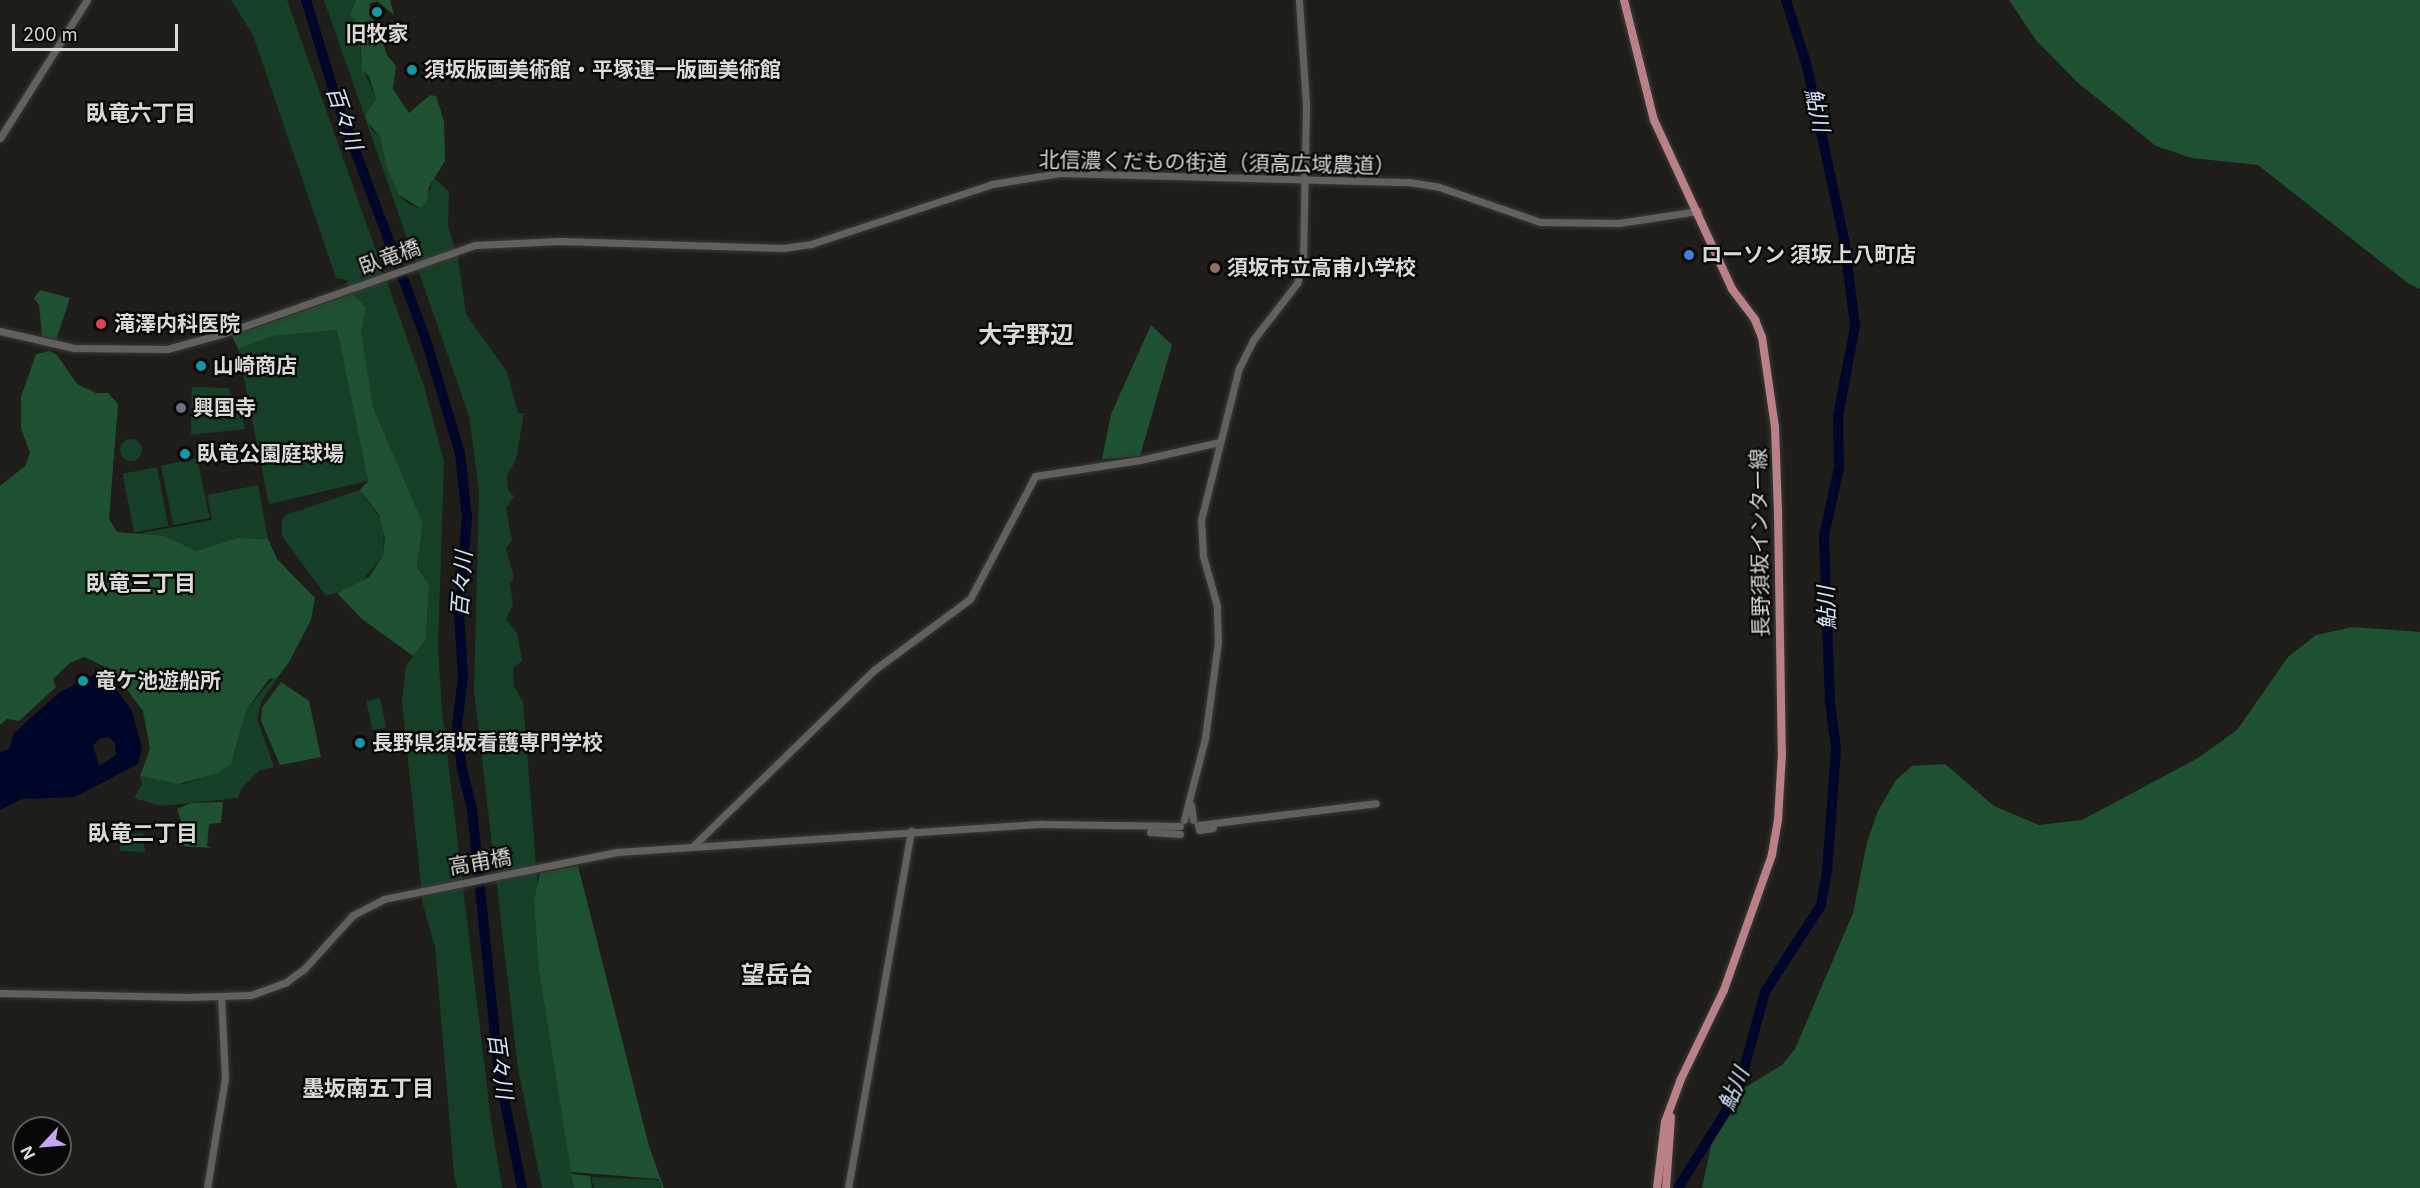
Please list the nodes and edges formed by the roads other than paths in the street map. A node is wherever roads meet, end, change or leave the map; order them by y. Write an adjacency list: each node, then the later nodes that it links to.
1 (87, 0): 4 (street)
2 (1299, 0): 5 (street)
3 (1624, 0): 6 (main road, 長野須坂インター線)
4 (0, 138)
5 (1305, 180): 6 (street, 北信濃くだもの街道（須高広域農道）); 7 (street, 北信濃くだもの街道（須高広域農道）); 9 (street)
6 (1698, 211): 16 (main road, 長野須坂インター線)
7 (452, 252): 8 (street, 臥竜橋)
8 (0, 331)
9 (1219, 442): 11 (street); 13 (street)
10 (1376, 803): 11 (street, 高甫橋)
11 (1189, 826): 12 (street, 高甫橋)
12 (911, 831): 13 (street, 高甫橋); 19 (street)
13 (693, 846): 15 (street, 高甫橋)
14 (0, 993): 15 (street, 高甫橋)
15 (221, 998): 18 (street)
16 (1674, 1096): 17 (main road, 長野須坂インター線); 17 (main road, 長野須坂インター線)
17 (1660, 1187)
18 (207, 1188)
19 (848, 1188)

